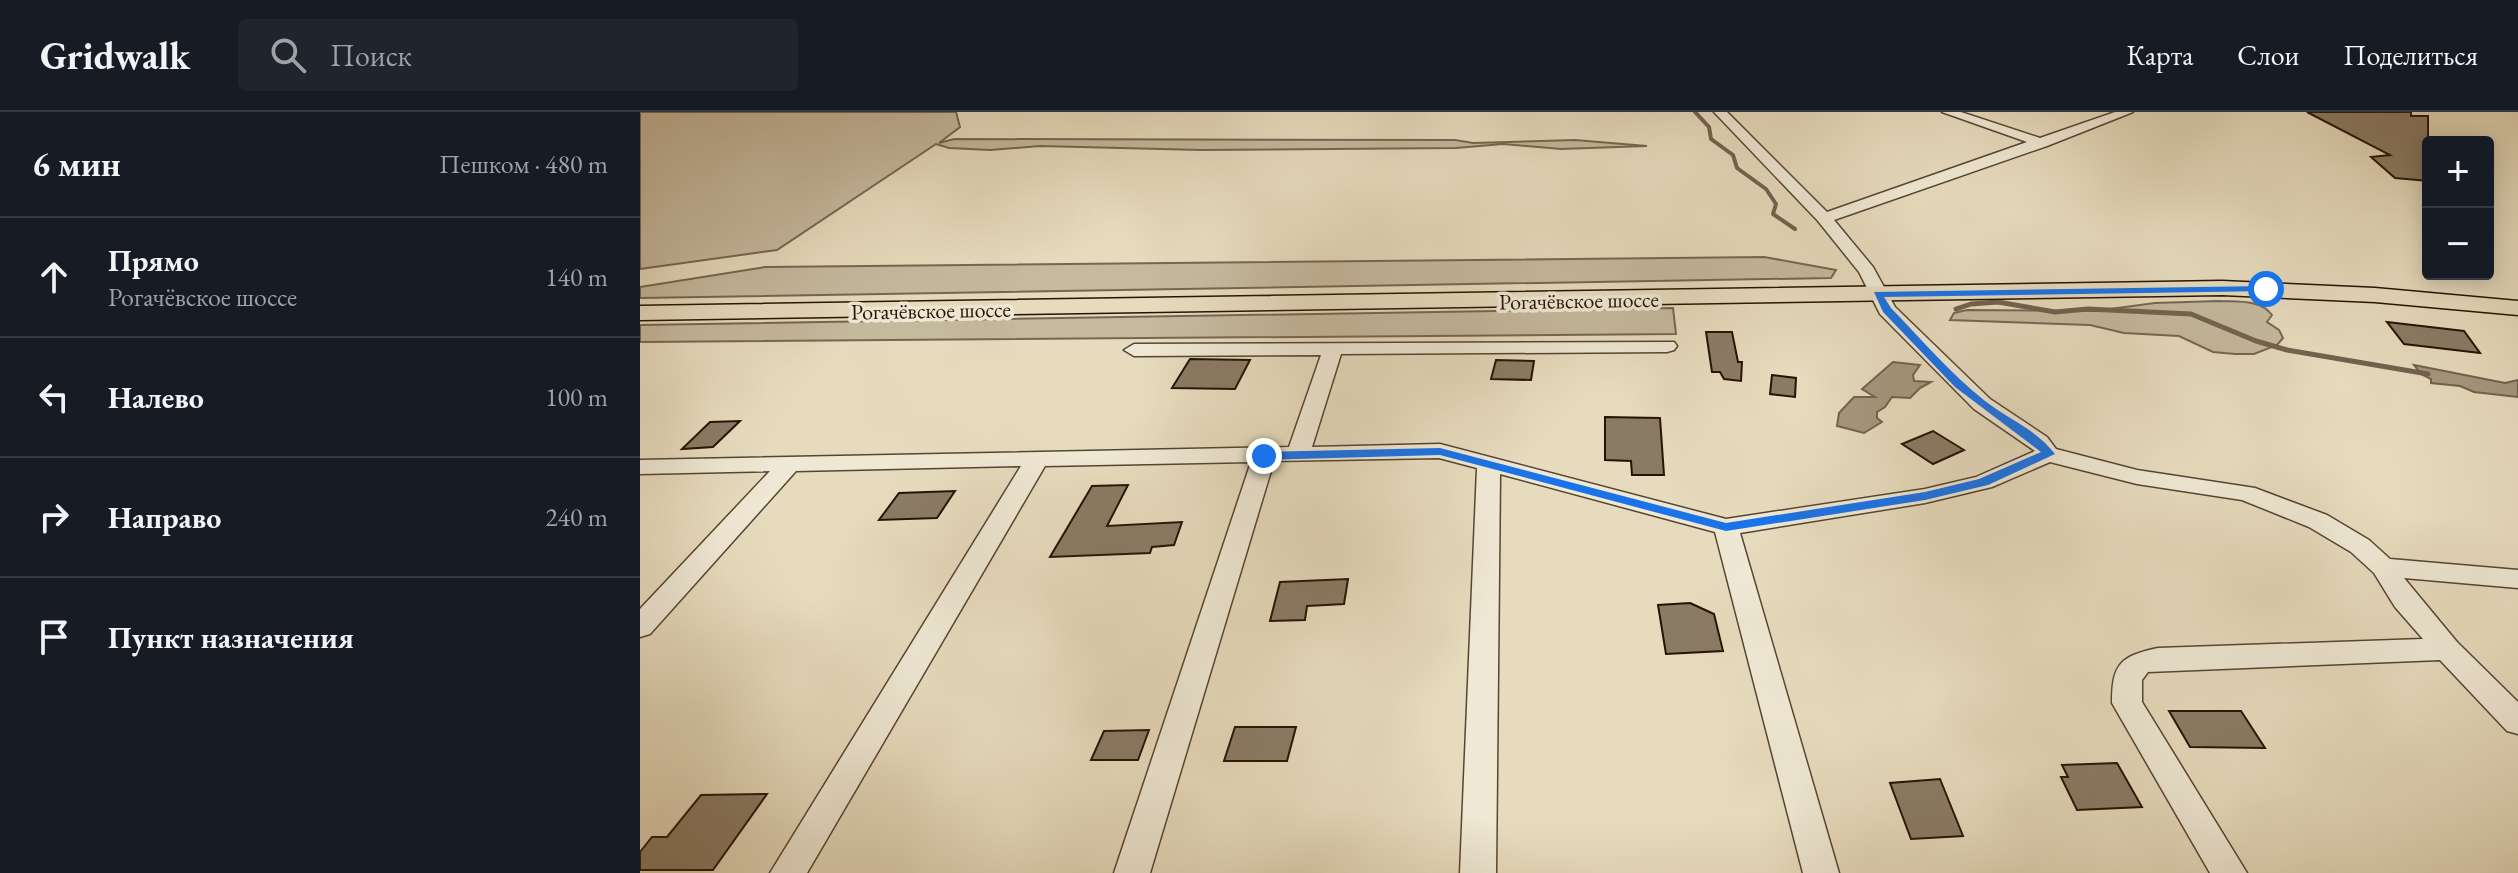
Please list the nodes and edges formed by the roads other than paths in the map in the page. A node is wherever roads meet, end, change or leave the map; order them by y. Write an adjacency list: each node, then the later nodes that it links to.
1 (1720, 112): 5 (street)
2 (1948, 112): 4 (street)
3 (2127, 112): 4 (street)
4 (2042, 143): 5 (street)
5 (1824, 218): 6 (street)
6 (1878, 294): 7 (main road, Рогачёвское шоссе); 8 (main road, Рогачёвское шоссе); 12 (street)
7 (2518, 308)
8 (640, 313)
9 (1667, 346): 10 (street)
10 (1333, 348): 11 (street); 13 (street)
11 (1134, 350)
12 (2048, 454): 19 (street); 20 (street)
13 (1298, 455): 14 (street); 16 (street)
14 (1264, 456): 15 (street); 26 (street)
15 (1038, 458): 17 (street); 25 (street)
16 (1489, 463): 19 (street); 27 (street)
17 (790, 464): 18 (street); 22 (street)
18 (640, 467)
19 (1726, 527): 28 (street)
20 (2383, 567): 21 (street); 23 (street)
21 (2518, 579)
22 (640, 627)
23 (2447, 649): 24 (street); 29 (street)
24 (2518, 722)
25 (788, 873)
26 (1132, 873)
27 (1478, 873)
28 (1821, 873)
29 (2229, 873)

